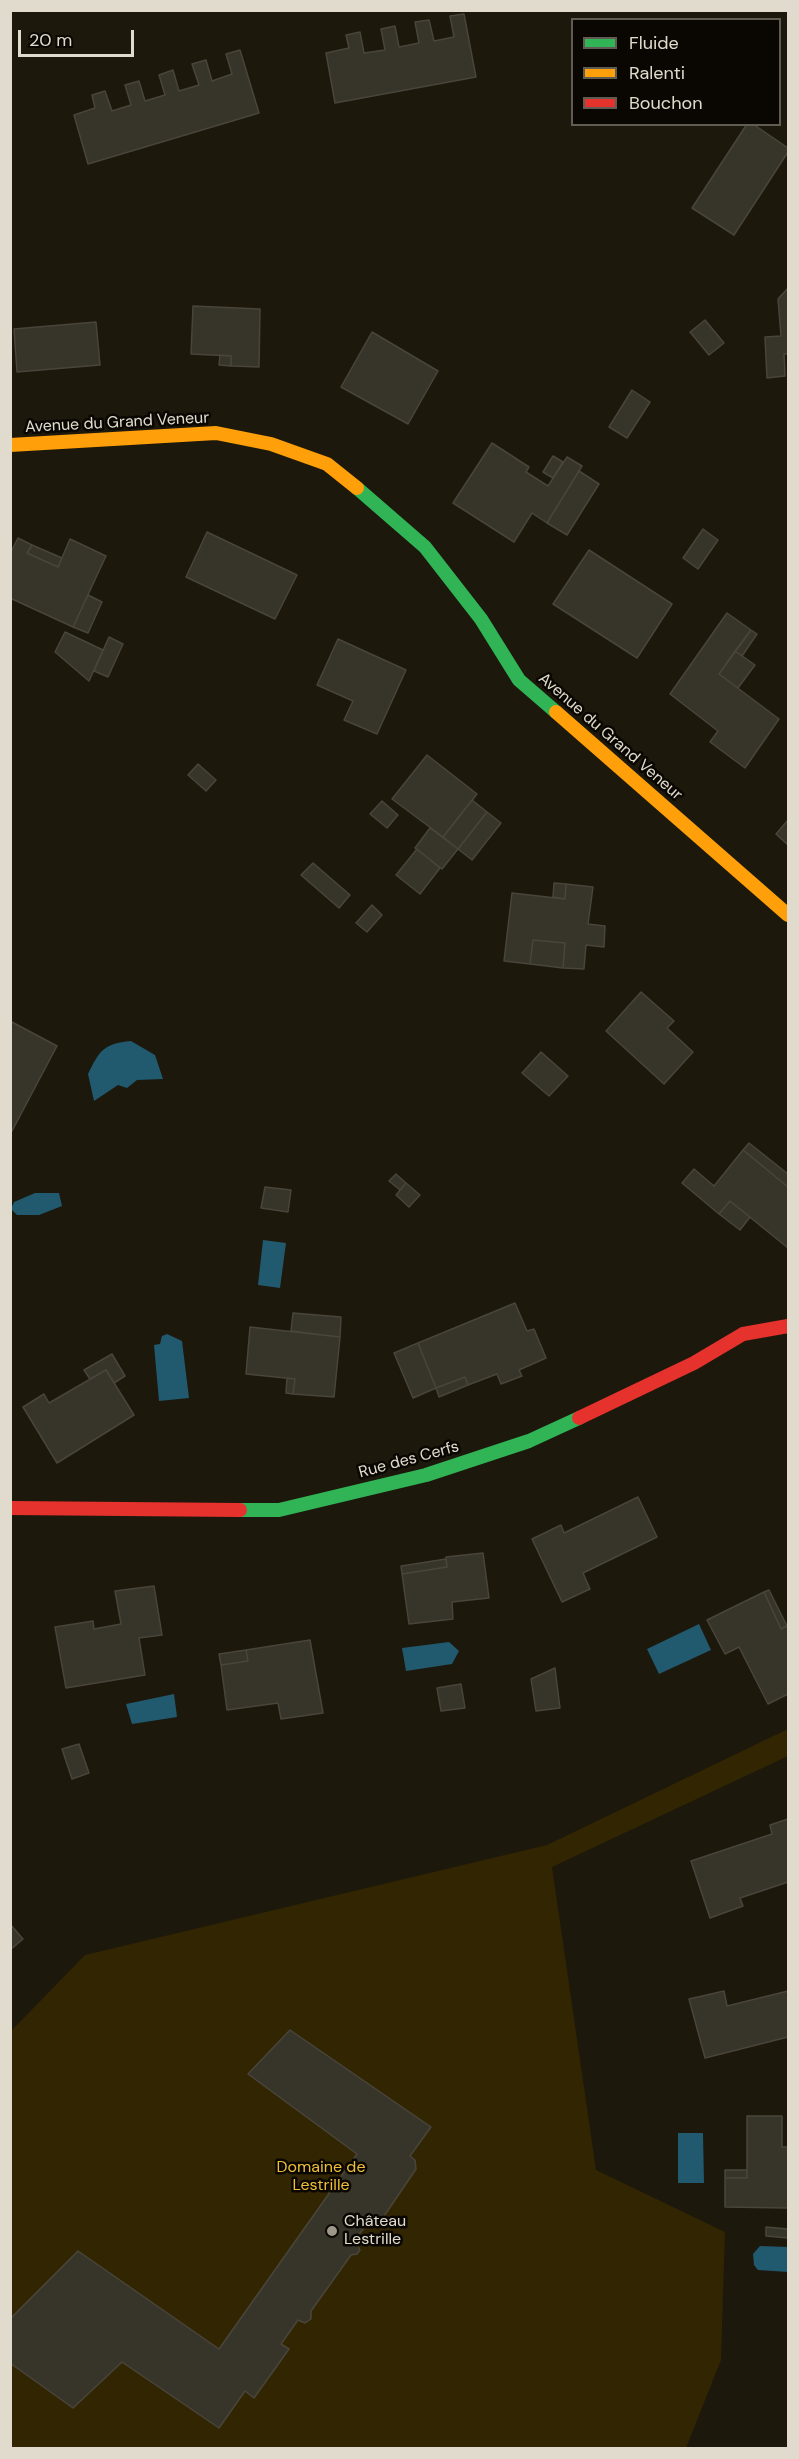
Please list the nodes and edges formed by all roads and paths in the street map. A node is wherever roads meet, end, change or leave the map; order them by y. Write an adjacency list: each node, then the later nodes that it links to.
1 (10, 445): 2 (street, Avenue du Grand Veneur)
2 (789, 915)
3 (789, 1326): 4 (street, Rue des Cerfs)
4 (10, 1508)

